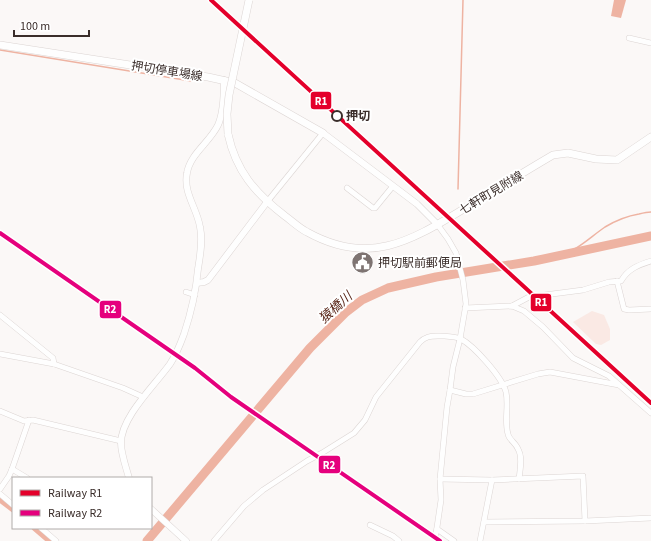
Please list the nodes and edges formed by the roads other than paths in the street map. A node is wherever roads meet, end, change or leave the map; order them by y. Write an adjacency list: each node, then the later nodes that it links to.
1 (249, 0): 10 (main road, 七軒町見附線, bridge)
2 (629, 38): 3 (street)
3 (651, 44)
4 (0, 45): 5 (main road, 押切停車場線)
5 (224, 80): 6 (main road, 押切停車場線); 14 (street)
6 (323, 133): 8 (street); 10 (street)
7 (651, 137): 11 (main road, 七軒町見附線)
8 (393, 186): 9 (street); 11 (street)
9 (347, 188)
10 (267, 202): 11 (main road, 七軒町見附線); 14 (street)
11 (437, 224): 18 (street)
12 (651, 261): 13 (street)
13 (617, 281): 17 (street); 19 (street)
14 (197, 284): 16 (street)
15 (186, 292): 16 (street)
16 (195, 295): 27 (street)
17 (512, 306): 18 (street); 25 (street)
18 (465, 308): 21 (street)
19 (651, 309)
20 (0, 315): 23 (street)
21 (460, 339): 24 (street); 26 (street); 49 (street)
22 (0, 354): 23 (street)
23 (54, 364): 27 (street)
24 (503, 385): 25 (street); 26 (street); 36 (street)
25 (620, 386): 29 (street)
26 (450, 390): 35 (street)
27 (143, 397): 31 (street)
28 (0, 411): 30 (street)
29 (651, 413)
30 (29, 420): 31 (street); 32 (street)
31 (121, 441): 34 (street)
32 (12, 470): 33 (street); 38 (street)
33 (25, 477)
34 (129, 477)
35 (440, 479): 37 (street); 51 (street)
36 (519, 479): 37 (street); 43 (street)
37 (492, 480): 44 (street)
38 (0, 488)
39 (0, 494): 40 (street)
40 (12, 504)
41 (152, 510): 48 (street)
42 (651, 518): 43 (street)
43 (584, 521): 44 (street)
44 (484, 522): 52 (street)
45 (370, 525): 50 (street)
46 (42, 529): 47 (street)
47 (56, 541)
48 (186, 541)
49 (214, 541)
50 (399, 541)
51 (454, 541)
52 (480, 541)

